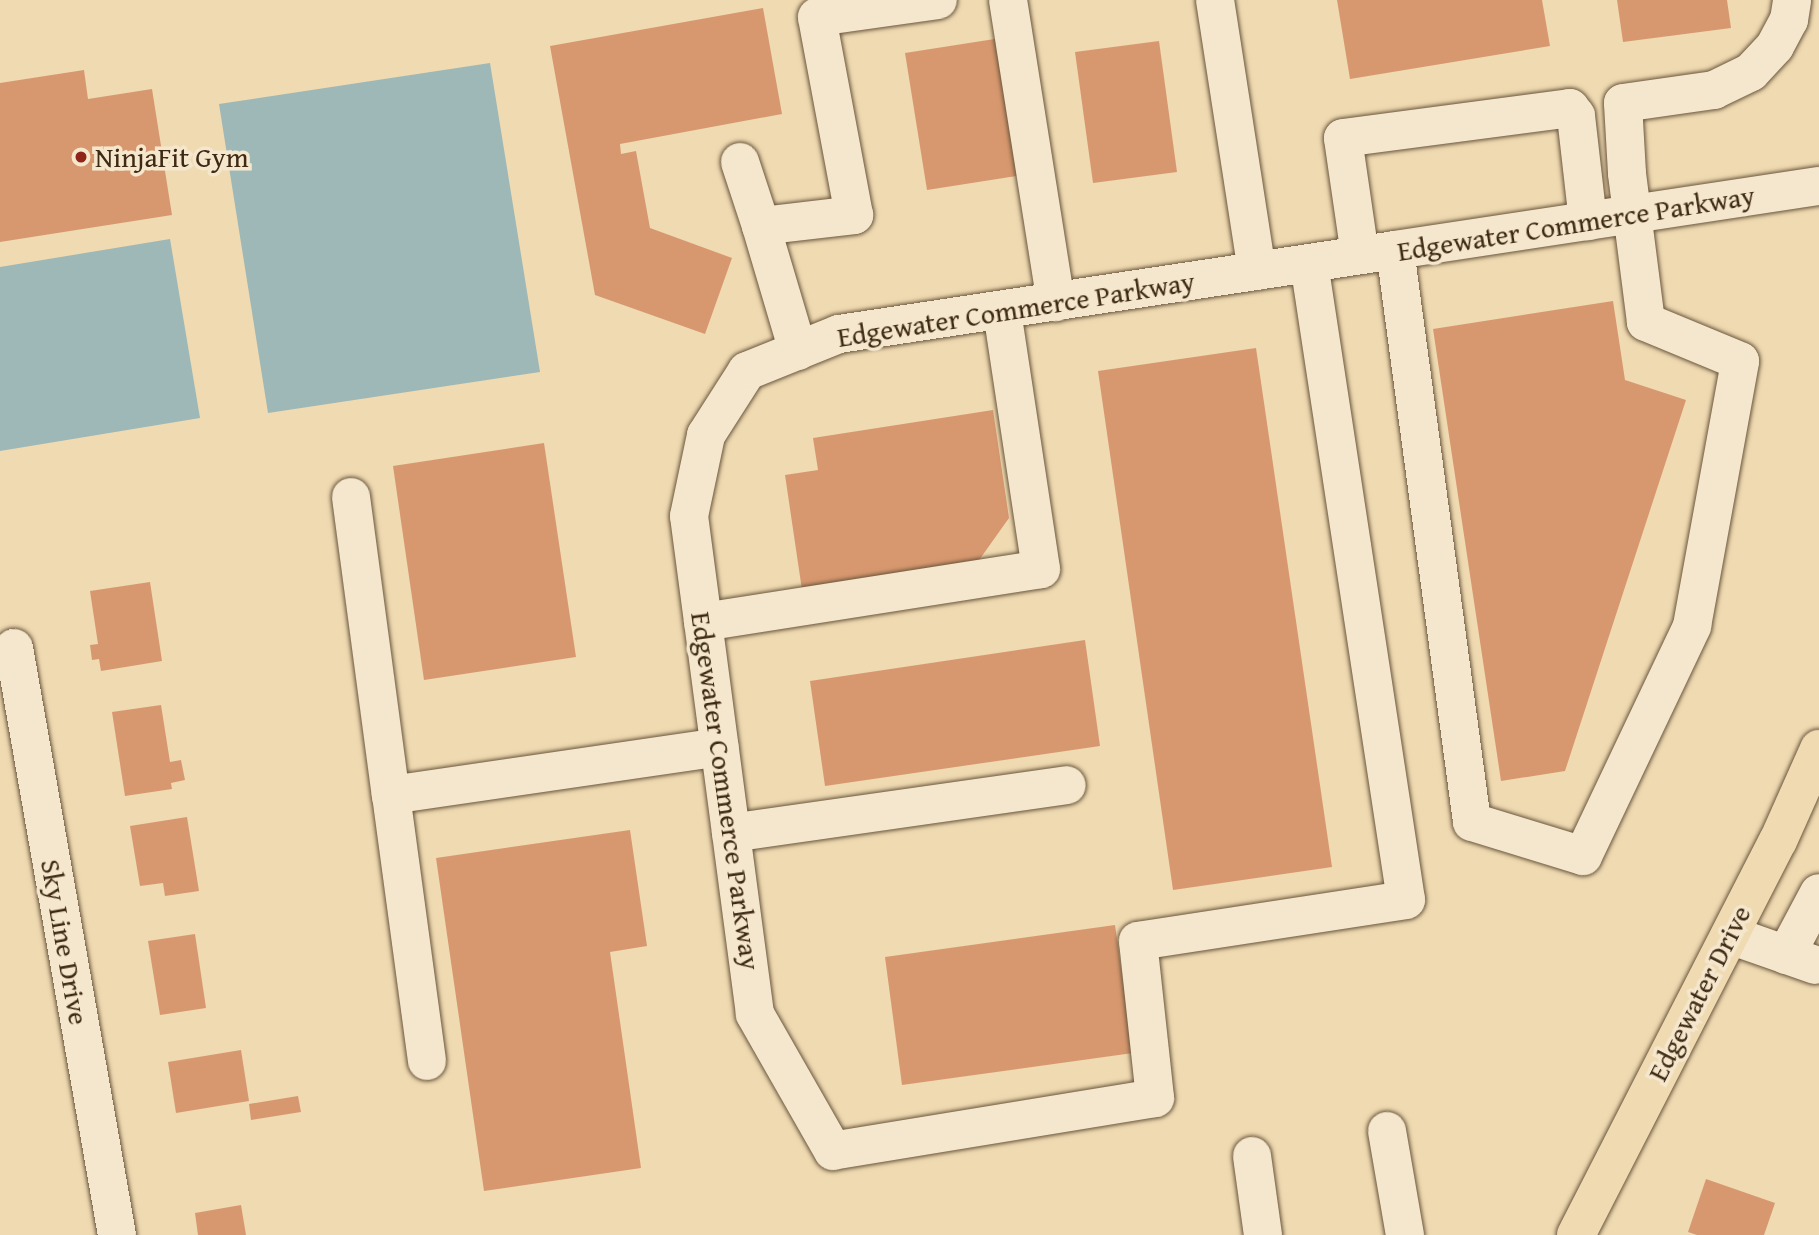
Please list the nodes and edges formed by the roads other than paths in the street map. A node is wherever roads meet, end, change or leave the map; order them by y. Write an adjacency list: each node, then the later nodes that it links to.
1 (938, 0): 9 (street)
2 (1008, 0): 13 (street)
3 (1215, 0): 12 (street)
4 (1792, 0): 7 (street)
5 (740, 162): 9 (street)
6 (1819, 186): 7 (street, Edgewater Commerce Parkway)
7 (1633, 214): 8 (street, Edgewater Commerce Parkway); 10 (street)
8 (1588, 221): 10 (street, Edgewater Commerce Parkway); 10 (street)
9 (761, 226): 15 (street)
10 (1378, 253): 11 (street, Edgewater Commerce Parkway)
11 (1308, 263): 12 (street, Edgewater Commerce Parkway); 25 (street, Edgewater Commerce Parkway)
12 (1257, 271): 13 (street, Edgewater Commerce Parkway)
13 (1056, 302): 14 (street, Edgewater Commerce Parkway)
14 (1002, 310): 15 (street, Edgewater Commerce Parkway); 17 (street)
15 (798, 351): 17 (street, Edgewater Commerce Parkway)
16 (351, 497): 24 (street)
17 (704, 622): 21 (street, Edgewater Commerce Parkway)
18 (14, 648): 19 (street, Sky Line Drive)
19 (24, 708): 20 (street); 31 (street, Sky Line Drive)
20 (0, 736)
21 (720, 747): 24 (street); 25 (street, Edgewater Commerce Parkway)
22 (1819, 749): 27 (main road, Edgewater Drive)
23 (1067, 785): 25 (street)
24 (391, 795): 28 (street)
25 (731, 833)
26 (1819, 893): 27 (street)
27 (1730, 935): 34 (main road, Edgewater Drive)
28 (427, 1061)
29 (1387, 1131): 33 (street)
30 (1252, 1156): 32 (street)
31 (117, 1235)
32 (1263, 1235)
33 (1405, 1235)
34 (1576, 1235)

